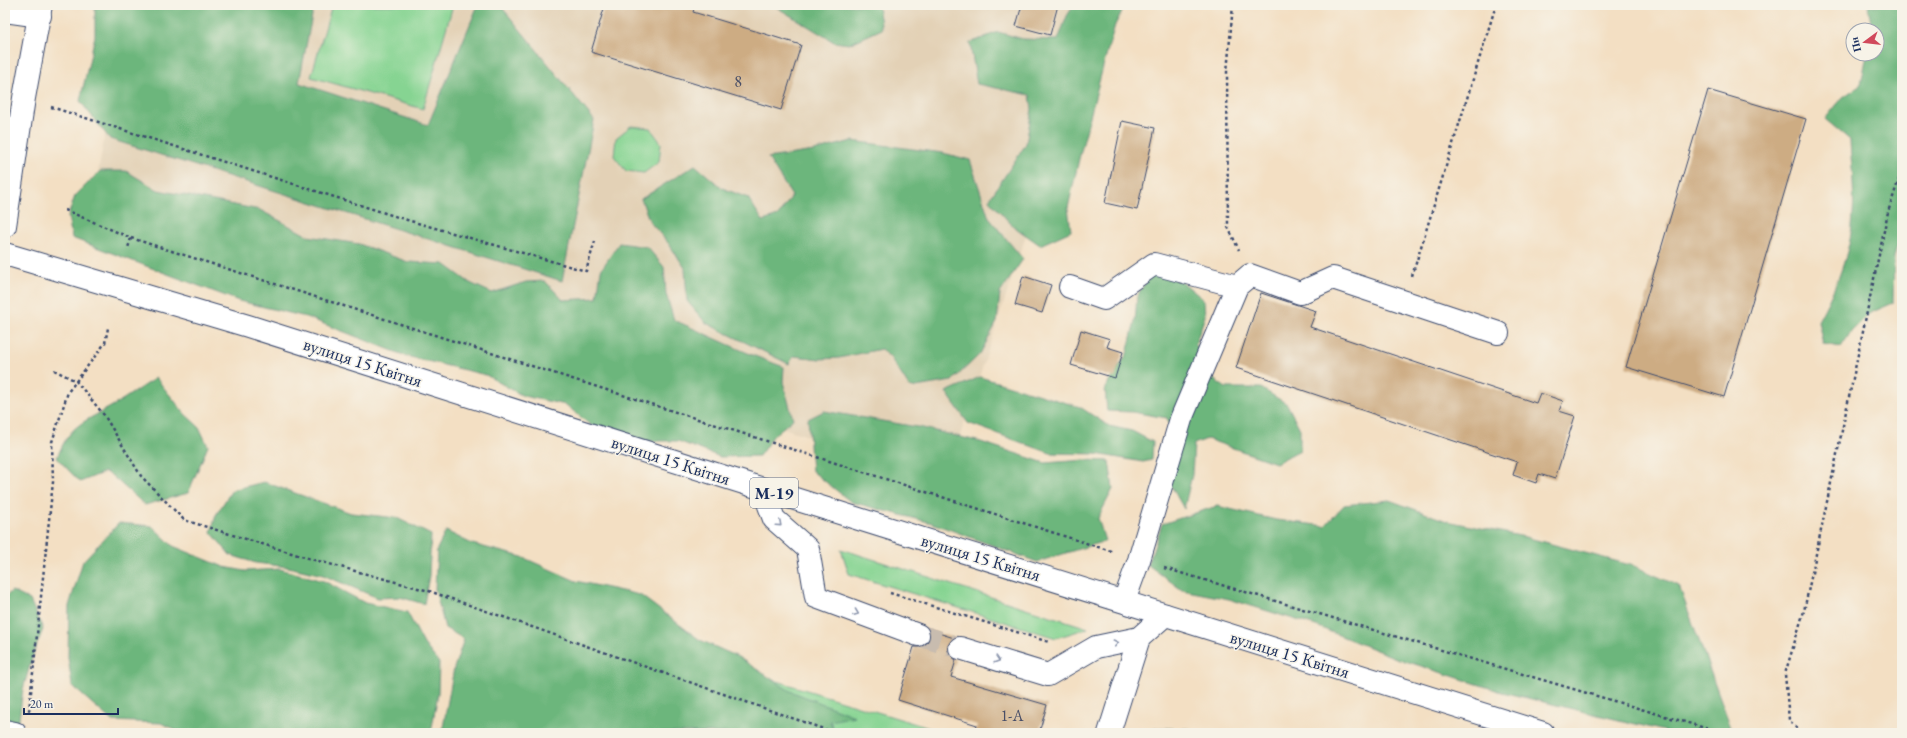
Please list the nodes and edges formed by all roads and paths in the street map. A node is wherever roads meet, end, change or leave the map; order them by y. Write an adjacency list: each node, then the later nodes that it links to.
1 (1233, 5): 13 (path)
2 (1496, 5): 15 (path)
3 (40, 10): 4 (main road); 5 (main road)
4 (5, 11)
5 (24, 98): 8 (main road); 10 (path)
6 (1902, 170): 35 (path)
7 (64, 210): 9 (path)
8 (5, 226)
9 (131, 238): 11 (path); 21 (path)
10 (595, 241)
11 (128, 248)
12 (5, 254): 20 (main road, вулиця 15 Квітня / М-19)
13 (1244, 281): 14 (main road); 15 (main road); 21 (main road)
14 (1070, 287)
15 (1404, 302): 17 (main road)
16 (108, 328): 19 (path)
17 (1498, 333)
18 (54, 370): 19 (path)
19 (76, 381): 29 (path); 31 (path)
20 (763, 489): 23 (main road, вулиця 15 Квітня / М-19); 25 (main road, one-way to 25)
21 (1138, 560): 23 (main road); 34 (path)
22 (885, 592): 28 (path)
23 (1124, 601): 24 (main road, вулиця 15 Квітня / М-19)
24 (1165, 615): 26 (main road); 33 (main road, вулиця 15 Квітня / М-19)
25 (918, 635)
26 (1139, 638): 28 (main road, one-way to 26); 32 (main road)
27 (960, 648): 28 (main road, one-way to 28)
28 (1086, 653)
29 (22, 725): 30 (main road)
30 (5, 731)
31 (836, 733)
32 (1109, 733)
33 (1544, 733)
34 (1722, 733)
35 (1801, 733)

